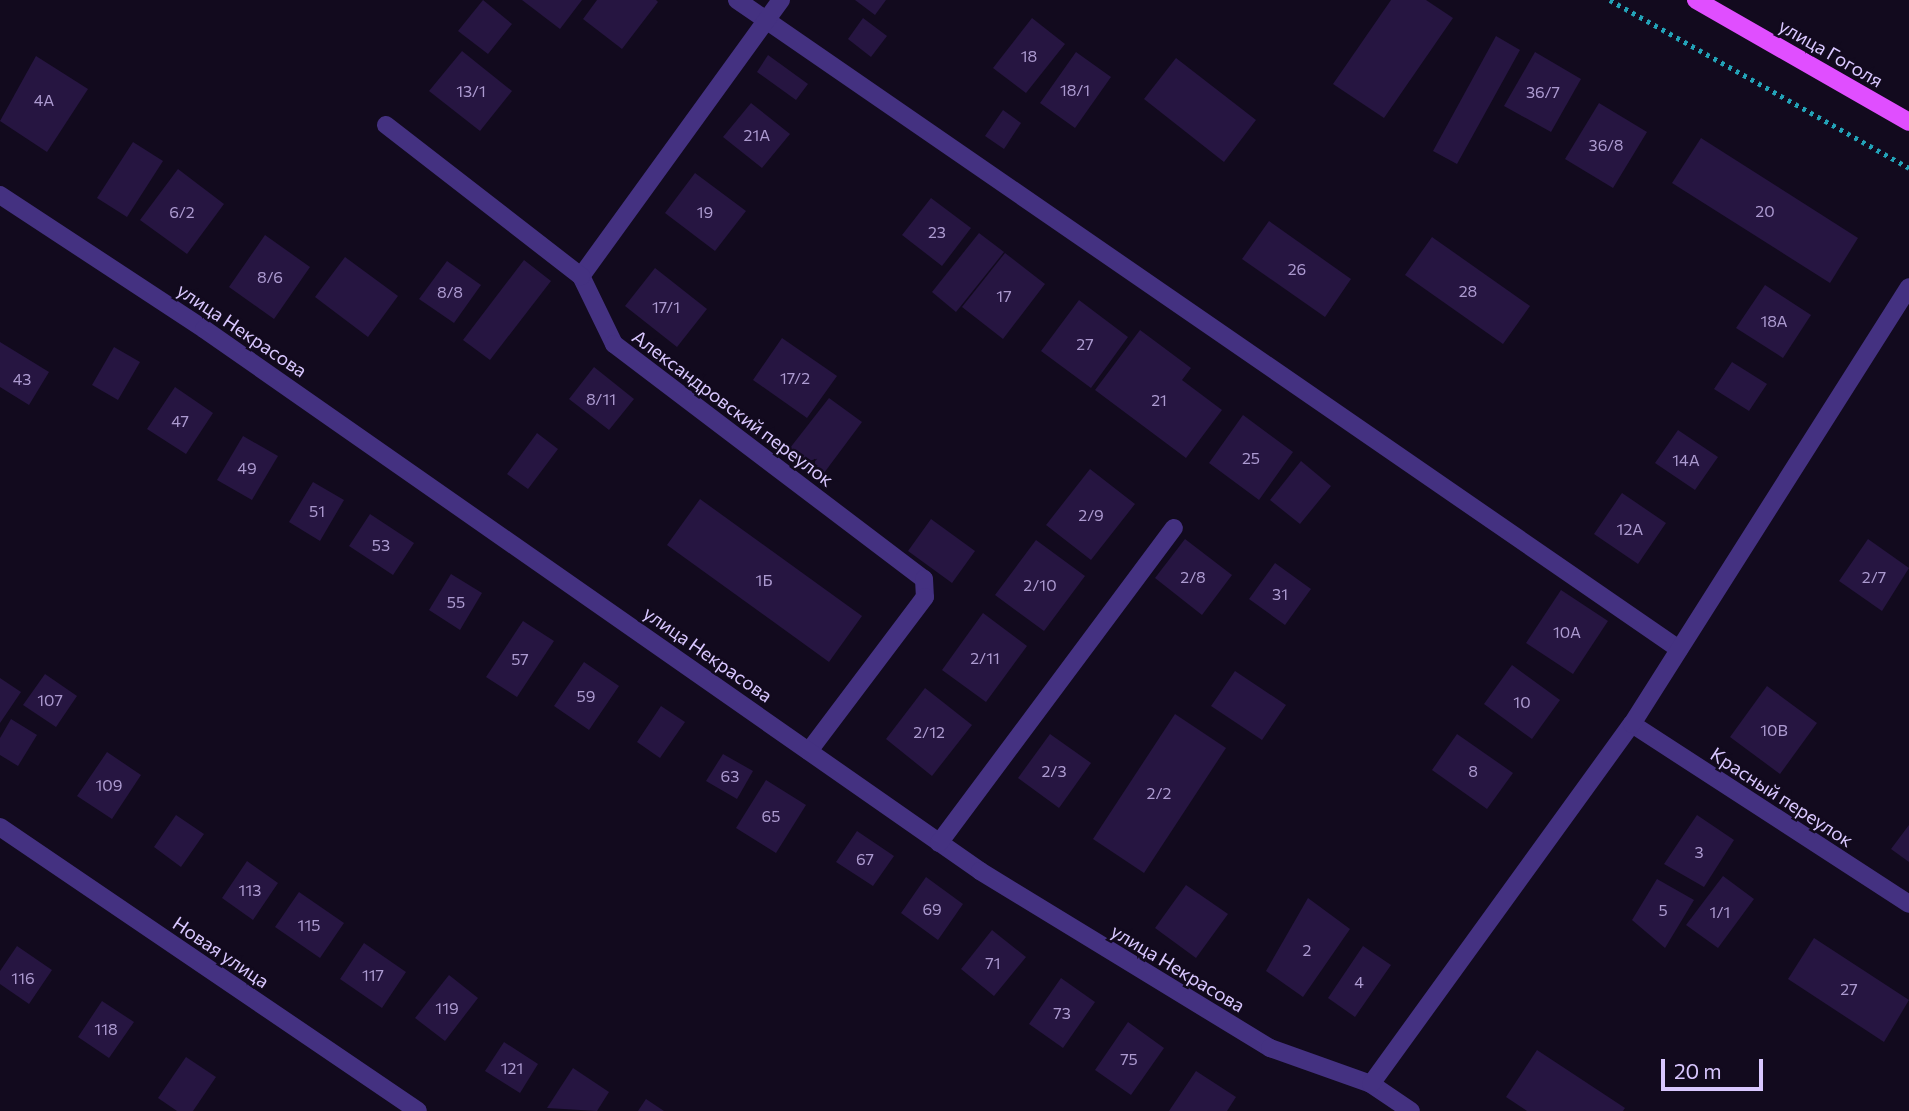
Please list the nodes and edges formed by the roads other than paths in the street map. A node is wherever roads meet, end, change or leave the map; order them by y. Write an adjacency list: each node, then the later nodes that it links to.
1 (737, 0): 4 (street)
2 (781, 0): 4 (street)
3 (1696, 0): 5 (main road, улица Гоголя)
4 (767, 23): 8 (street); 11 (street)
5 (1909, 122)
6 (386, 125): 8 (street)
7 (0, 195): 13 (street, улица Некрасова)
8 (581, 276): 13 (street, Александровский переулок)
9 (1909, 287): 11 (street)
10 (1174, 528): 15 (street)
11 (1679, 649): 12 (street)
12 (1632, 724): 16 (street, Красный переулок); 17 (street)
13 (809, 751): 15 (street, улица Некрасова)
14 (0, 827): 18 (street, Новая улица)
15 (939, 843): 17 (street, улица Некрасова)
16 (1909, 904)
17 (1371, 1084): 19 (street, улица Некрасова)
18 (418, 1111)
19 (1411, 1111)

